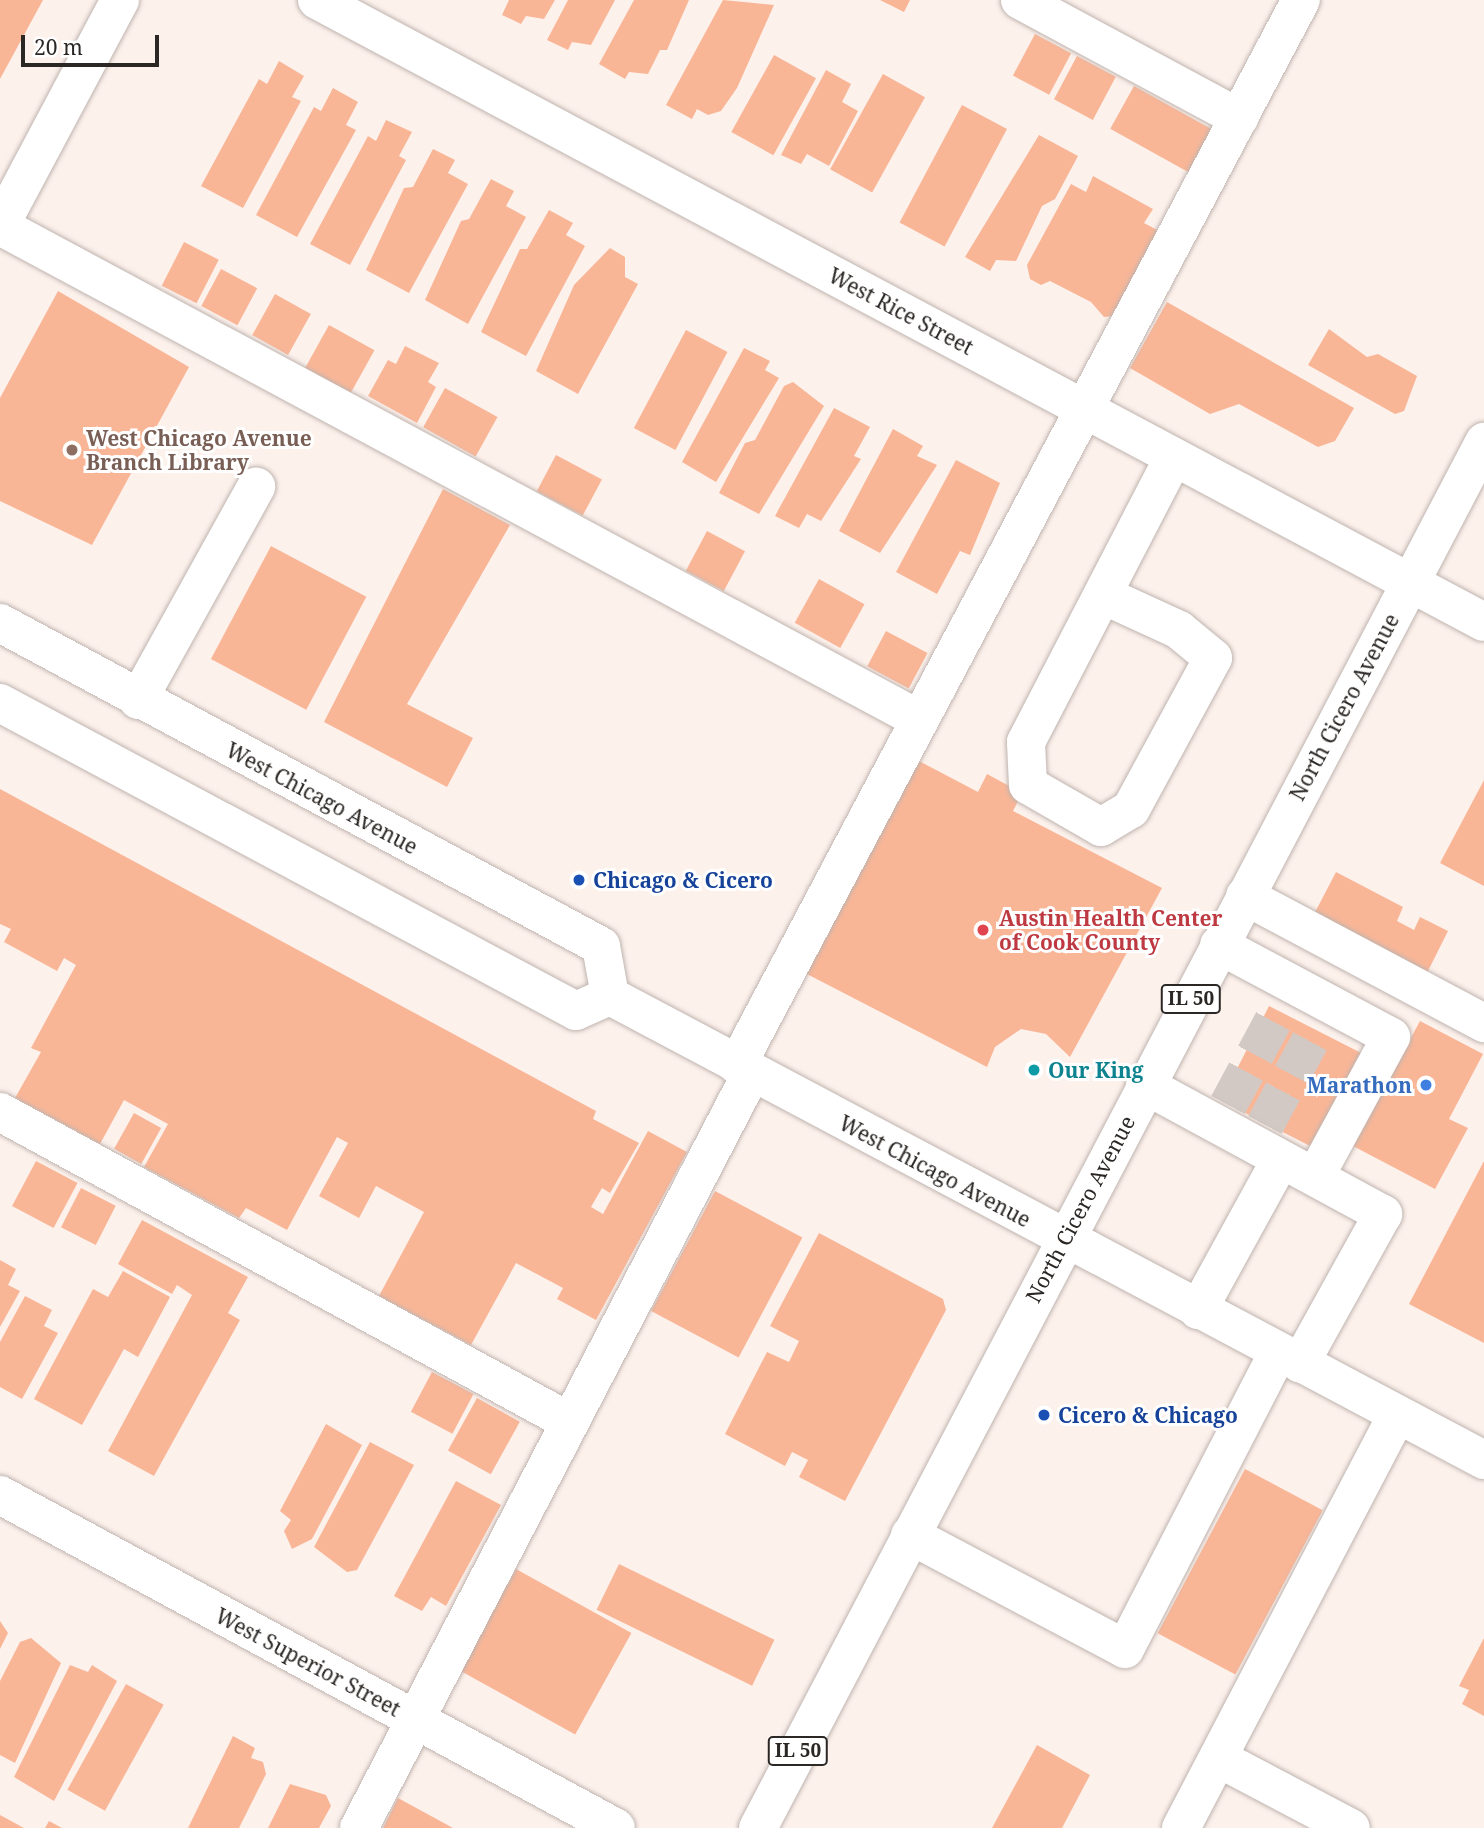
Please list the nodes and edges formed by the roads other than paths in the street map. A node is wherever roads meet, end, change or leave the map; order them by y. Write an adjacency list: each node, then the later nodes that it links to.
1 (120, 0): 6 (main road)
2 (317, 0): 7 (main road, West Rice Street)
3 (1020, 0): 5 (main road)
4 (1301, 0): 5 (main road)
5 (1239, 118): 7 (main road)
6 (0, 226): 17 (main road)
7 (1084, 409): 9 (main road, West Rice Street); 17 (main road)
8 (1484, 442): 11 (main road, North Cicero Avenue / IL 50)
9 (1174, 457): 11 (main road, West Rice Street); 12 (main road)
10 (256, 487): 15 (main road)
11 (1410, 582): 13 (main road, West Rice Street); 18 (main road, North Cicero Avenue / IL 50)
12 (1103, 594): 12 (main road)
13 (1484, 622)
14 (0, 624): 15 (main road, West Chicago Avenue)
15 (138, 700): 20 (main road, West Chicago Avenue)
16 (0, 703): 20 (main road)
17 (920, 720): 22 (main road)
18 (1245, 896): 19 (main road, North Cicero Avenue / IL 50); 21 (main road)
19 (1219, 945): 23 (main road, North Cicero Avenue / IL 50); 26 (main road)
20 (610, 996): 22 (main road, West Chicago Avenue)
21 (1484, 1023)
22 (745, 1068): 27 (main road, West Chicago Avenue); 31 (main road)
23 (1145, 1085): 25 (main road); 27 (main road, North Cicero Avenue / IL 50)
24 (0, 1112): 31 (main road)
25 (1267, 1143): 26 (main road); 28 (main road)
26 (1315, 1177): 29 (main road)
27 (1063, 1240): 28 (main road, West Chicago Avenue); 34 (main road, North Cicero Avenue / IL 50)
28 (1198, 1310): 29 (main road, West Chicago Avenue)
29 (1289, 1358): 30 (main road, West Chicago Avenue); 34 (main road)
30 (1397, 1415): 32 (main road, West Chicago Avenue); 36 (main road)
31 (570, 1422): 35 (main road)
32 (1484, 1460)
33 (0, 1495): 35 (main road, West Superior Street)
34 (910, 1535): 39 (main road, North Cicero Avenue / IL 50)
35 (415, 1720): 37 (main road); 38 (main road, West Superior Street)
36 (1218, 1758): 40 (main road); 41 (main road)
37 (359, 1828)
38 (616, 1828)
39 (758, 1828)
40 (1181, 1828)
41 (1351, 1828)

